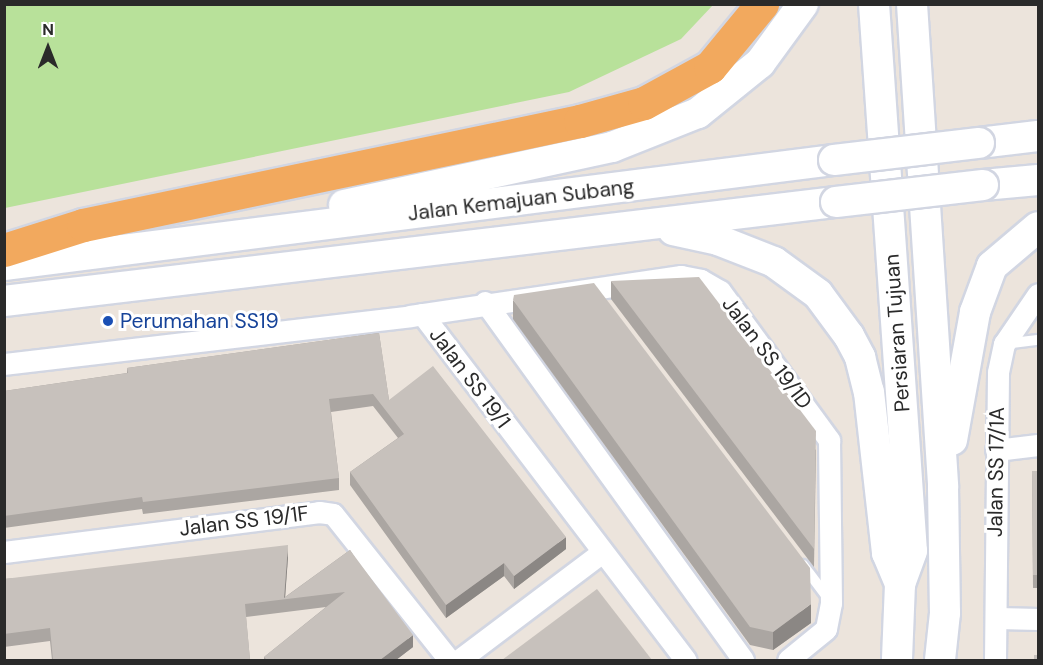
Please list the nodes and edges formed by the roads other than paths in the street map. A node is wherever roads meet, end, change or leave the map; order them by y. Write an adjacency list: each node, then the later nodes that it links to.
1 (762, 4): 10 (highway)
2 (803, 4): 9 (main road)
3 (874, 4): 25 (main road, Persiaran Tujuan)
4 (912, 4): 21 (main road, Persiaran Tujuan)
5 (1038, 136): 9 (main road, Jalan Kemajuan Subang, bridge)
6 (1038, 180): 7 (main road, Jalan Kemajuan Subang, bridge)
7 (640, 226): 13 (main road, Jalan Kemajuan Subang); 25 (main road)
8 (1038, 227): 21 (main road)
9 (138, 249): 11 (main road, Jalan Kemajuan Subang)
10 (4, 250)
11 (4, 265)
12 (1038, 294): 17 (street, Jalan SS 17/1A)
13 (4, 301)
14 (485, 302): 15 (street, Jalan SS 19/1D); 26 (street, Jalan SS 19/1D); 32 (street)
15 (422, 314): 18 (street, Jalan SS 19/1); 23 (street, Jalan SS 19/1)
16 (1038, 340): 17 (lane)
17 (1004, 344): 20 (street, Jalan SS 17/1A)
18 (4, 364)
19 (1038, 445): 20 (street)
20 (996, 450): 27 (street, Jalan SS 17/1A)
21 (943, 487): 35 (main road, Persiaran Tujuan)
22 (4, 552): 29 (street, Jalan SS 19/1F)
23 (602, 553): 30 (street); 31 (street, Jalan SS 19/1)
24 (796, 557): 26 (lane)
25 (900, 584): 34 (main road, Persiaran Tujuan)
26 (831, 603): 33 (street, Jalan SS 19/1D)
27 (998, 618): 28 (street); 36 (street, Jalan SS 17/1A)
28 (1038, 619)
29 (448, 660)
30 (459, 660)
31 (686, 660)
32 (743, 660)
33 (788, 660)
34 (897, 660)
35 (940, 660)
36 (995, 660)

